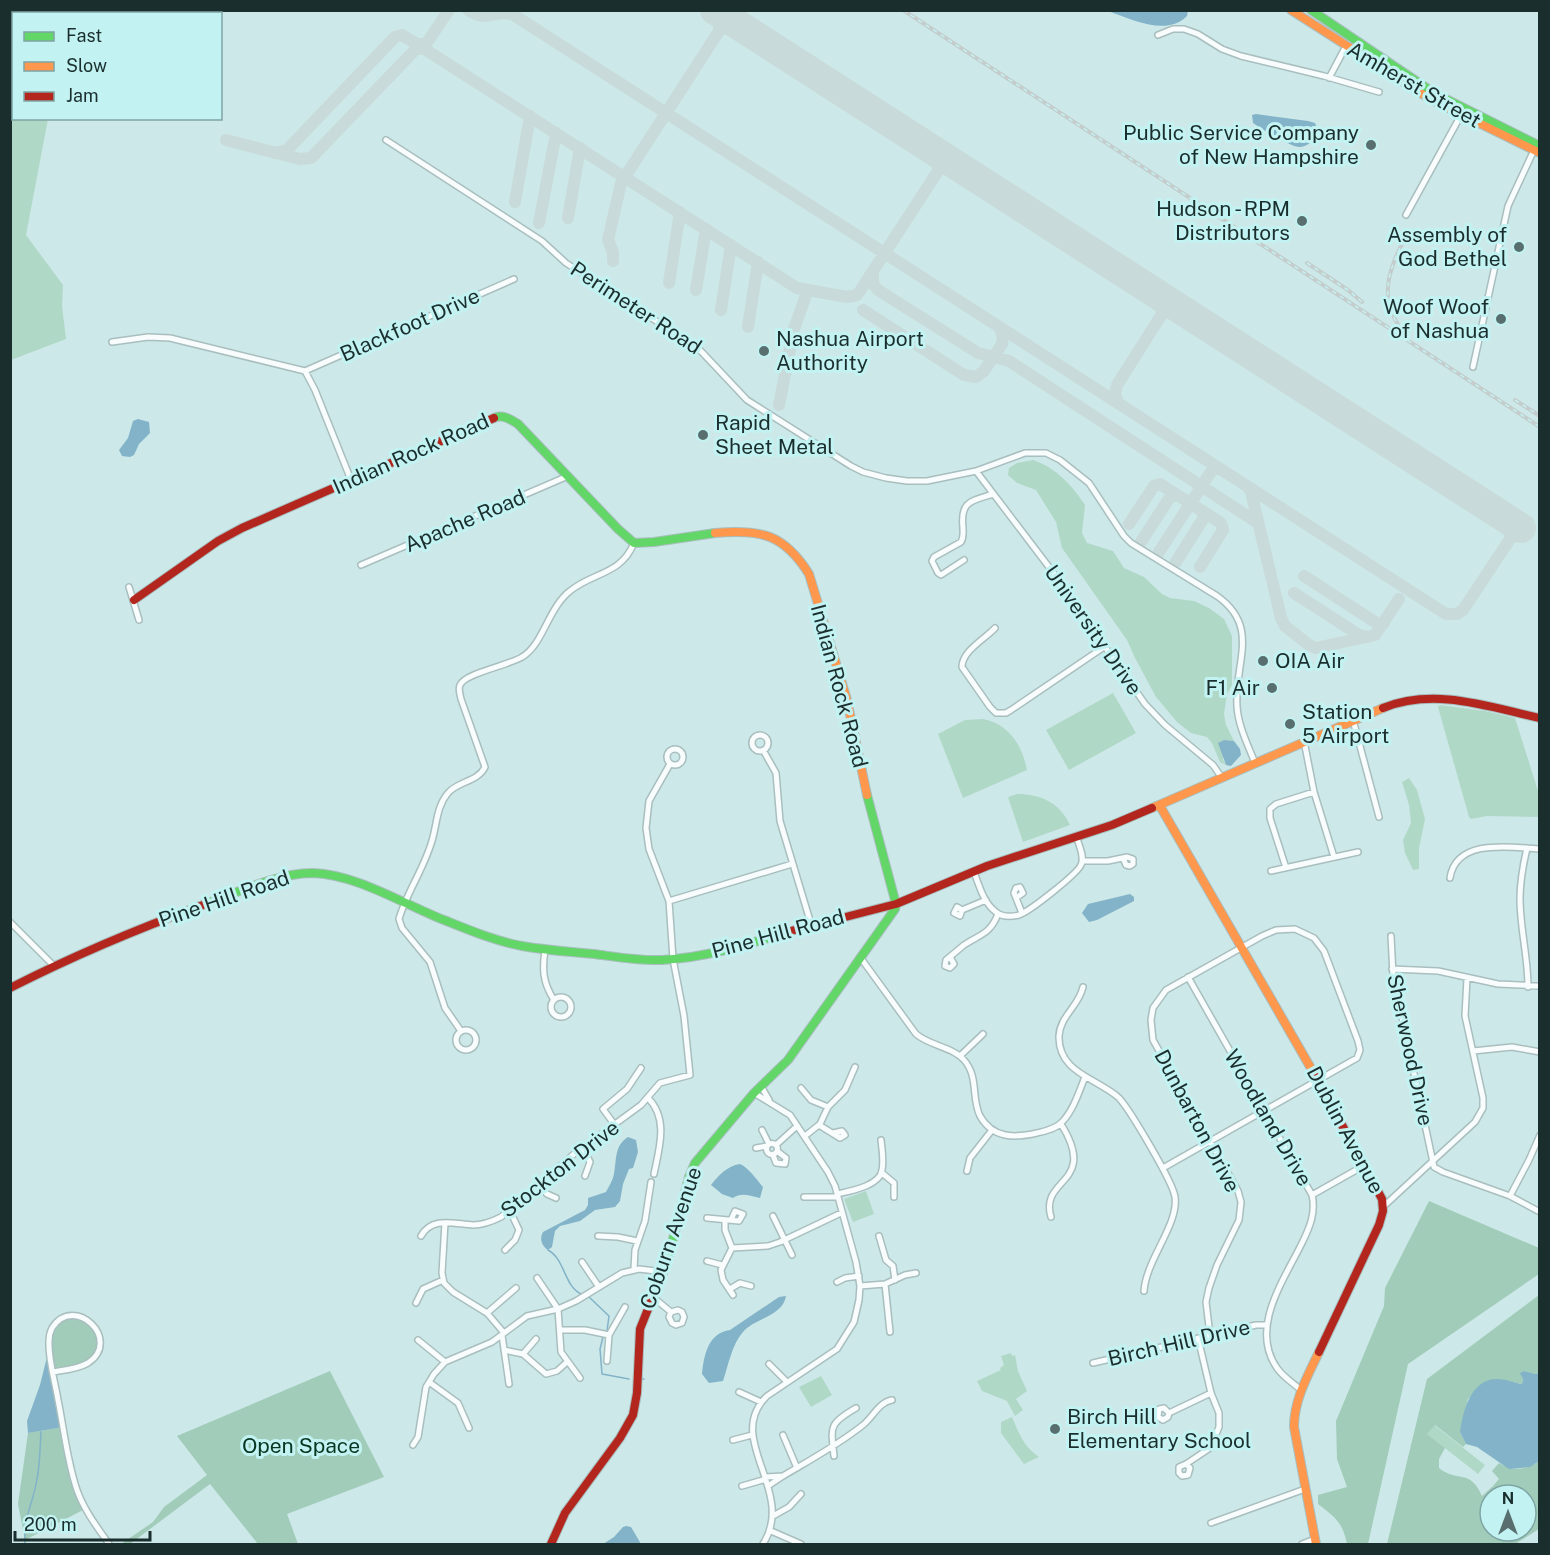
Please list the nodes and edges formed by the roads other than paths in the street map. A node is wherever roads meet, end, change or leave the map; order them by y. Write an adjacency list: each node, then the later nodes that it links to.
1 (1291, 10): 4 (main road, Amherst Street)
2 (1311, 10): 9 (main road, Amherst Street)
3 (1158, 35): 5 (street)
4 (1346, 46): 5 (street); 7 (main road, Amherst Street)
5 (1329, 78): 6 (street)
6 (1379, 92)
7 (1461, 115): 9 (main road, Amherst Street); 10 (street)
8 (386, 140): 15 (street, Perimeter Road)
9 (1538, 147): 13 (street)
10 (1406, 215)
11 (514, 279): 14 (street, Blackfoot Drive)
12 (111, 342): 14 (street)
13 (1473, 367)
14 (305, 371): 17 (street)
15 (976, 471): 18 (street, University Drive); 31 (street, Perimeter Road)
16 (568, 476): 17 (main road, Indian Rock Road); 19 (main road, Indian Rock Road); 21 (street, Apache Road)
17 (351, 480): 23 (main road, Indian Rock Road)
18 (993, 494): 20 (street); 26 (street, University Drive)
19 (633, 543): 52 (street); 53 (main road, Indian Rock Road)
20 (964, 560)
21 (361, 565)
22 (129, 587): 23 (street)
23 (134, 600): 24 (street)
24 (139, 620)
25 (995, 628): 26 (street)
26 (1104, 647): 33 (street, University Drive)
27 (1539, 718): 28 (main road, Pine Hill Road)
28 (1353, 720): 29 (main road, Pine Hill Road); 36 (street)
29 (1304, 741): 31 (main road, Pine Hill Road); 34 (street)
30 (763, 750): 44 (street)
31 (1255, 763): 33 (main road, Pine Hill Road)
32 (670, 764): 51 (street)
33 (1222, 778): 35 (main road, Pine Hill Road)
34 (1314, 792): 41 (street); 45 (street)
35 (1160, 806): 37 (main road, Pine Hill Road); 60 (main road, Dublin Avenue)
36 (1379, 817)
37 (1077, 838): 43 (street); 47 (main road, Pine Hill Road)
38 (1527, 848): 39 (street); 48 (street); 71 (street)
39 (1539, 849)
40 (1359, 852): 41 (street)
41 (1334, 857): 45 (street)
42 (1123, 858): 43 (street)
43 (1082, 861): 55 (street)
44 (792, 864): 51 (street); 58 (street)
45 (1286, 868): 46 (street)
46 (1271, 871)
47 (974, 872): 50 (street); 53 (main road, Pine Hill Road)
48 (1450, 878)
49 (1016, 898): 55 (street)
50 (986, 900): 54 (street); 56 (street)
51 (669, 901): 64 (street)
52 (405, 903): 61 (main road, Pine Hill Road); 65 (main road, Pine Hill Road); 74 (street)
53 (896, 904): 58 (main road, Pine Hill Road); 62 (main road, Coburn Avenue)
54 (962, 910)
55 (1022, 913): 56 (street)
56 (998, 914): 63 (street)
57 (10, 922): 65 (street)
58 (811, 924): 64 (main road, Pine Hill Road)
59 (1391, 936): 66 (street, Sherwood Drive)
60 (1241, 948): 67 (street, Dunbarton Drive); 82 (main road, Dublin Avenue); 82 (street, Dunbarton Drive)
61 (545, 950): 64 (main road, Pine Hill Road); 73 (street)
62 (860, 957): 78 (street); 83 (main road, Coburn Avenue)
63 (950, 957)
64 (673, 959): 86 (street, Stockton Drive)
65 (54, 966): 72 (main road, Pine Hill Road)
66 (1392, 969): 68 (street); 104 (street, Sherwood Drive)
67 (1188, 977): 89 (street, Woodland Drive); 100 (street, Dunbarton Drive)
68 (1467, 978): 71 (street); 76 (street)
69 (1539, 986): 71 (street)
70 (1083, 987): 81 (street)
71 (1528, 987)
72 (10, 988)
73 (554, 1000)
74 (461, 1031)
75 (983, 1034): 78 (street)
76 (1473, 1051): 77 (street); 104 (street)
77 (1539, 1052)
78 (960, 1056): 95 (street)
79 (855, 1067): 88 (street)
80 (641, 1068): 90 (street)
81 (1085, 1077): 91 (street); 106 (street)
82 (1318, 1081): 89 (street, Dunbarton Drive); 105 (main road, Dublin Avenue)
83 (761, 1086): 85 (main road, Coburn Avenue); 87 (street)
84 (801, 1088): 88 (street)
85 (754, 1093): 87 (street); 139 (main road, Coburn Avenue)
86 (648, 1098): 90 (street, Stockton Drive); 109 (street)
87 (769, 1100): 93 (street)
88 (828, 1107): 92 (street)
89 (1263, 1111): 100 (street, Dunbarton Drive); 114 (street, Woodland Drive)
90 (615, 1124): 101 (street, Stockton Drive)
91 (1061, 1124): 95 (street); 124 (street)
92 (819, 1125): 96 (street); 98 (street)
93 (797, 1126): 98 (street); 103 (street)
94 (762, 1130): 103 (street)
95 (992, 1130): 107 (street)
96 (833, 1133)
97 (1539, 1135): 115 (street)
98 (806, 1136): 113 (street)
99 (881, 1140): 108 (street)
100 (1211, 1141): 106 (street, Dunbarton Drive); 163 (street, Dunbarton Drive)
101 (583, 1148): 110 (street); 112 (street, Stockton Drive)
102 (756, 1148): 103 (street)
103 (772, 1148)
104 (1433, 1162): 115 (street); 119 (street)
105 (1365, 1165): 114 (street); 119 (main road, Dublin Avenue)
106 (1163, 1168): 151 (street)
107 (967, 1171)
108 (882, 1173): 113 (street); 117 (street)
109 (654, 1174)
110 (585, 1176)
111 (651, 1182): 131 (street)
112 (539, 1186): 118 (street); 120 (street, Stockton Drive)
113 (837, 1195): 116 (street); 122 (street)
114 (1311, 1195): 158 (street, Woodland Drive)
115 (1510, 1196): 121 (street)
116 (804, 1197)
117 (894, 1197)
118 (556, 1198)
119 (1384, 1206): 179 (main road, Dublin Avenue)
120 (510, 1211): 126 (street, Stockton Drive); 133 (street)
121 (1539, 1212)
122 (841, 1214): 130 (street); 141 (street)
123 (773, 1216): 130 (street)
124 (1051, 1217)
125 (707, 1218): 132 (street)
126 (445, 1223): 127 (street, Stockton Drive); 143 (street)
127 (421, 1236)
128 (598, 1236): 131 (street)
129 (879, 1236): 144 (street)
130 (784, 1240): 132 (street); 134 (street)
131 (638, 1241): 138 (street)
132 (732, 1248): 137 (street)
133 (505, 1250)
134 (792, 1254)
135 (708, 1261): 137 (street)
136 (582, 1262): 149 (street)
137 (722, 1265): 147 (street)
138 (634, 1269): 139 (street); 149 (street)
139 (664, 1272): 152 (main road, Coburn Avenue)
140 (916, 1273): 144 (street)
141 (859, 1276): 145 (street); 148 (street)
142 (537, 1278): 155 (street)
143 (443, 1280): 153 (street); 157 (street)
144 (895, 1280): 146 (street)
145 (837, 1282)
146 (885, 1284): 148 (street); 160 (street)
147 (751, 1286)
148 (860, 1286): 177 (street)
149 (599, 1287): 155 (street)
150 (516, 1288): 157 (street)
151 (1143, 1291)
152 (654, 1298): 156 (street); 206 (main road, Coburn Avenue)
153 (416, 1302)
154 (625, 1307): 162 (street)
155 (558, 1309): 159 (street); 161 (street)
156 (671, 1312)
157 (487, 1313): 161 (street)
158 (1266, 1325): 163 (street, Birch Hill Drive); 179 (street, Woodland Drive)
159 (560, 1330): 162 (street); 171 (street)
160 (890, 1332)
161 (503, 1334): 167 (street); 170 (street)
162 (609, 1335): 169 (street)
163 (1210, 1335): 164 (street, Birch Hill Drive)
164 (1198, 1338): 173 (street, Birch Hill Drive); 181 (street)
165 (536, 1339): 168 (street)
166 (418, 1340): 170 (street)
167 (504, 1350): 168 (street); 178 (street)
168 (524, 1354): 171 (street)
169 (607, 1361)
170 (445, 1362): 176 (street)
171 (567, 1362): 175 (street)
172 (769, 1364): 177 (street)
173 (1093, 1364)
174 (53, 1372): 174 (street); 205 (street)
175 (580, 1378)
176 (429, 1382): 186 (street); 190 (street)
177 (787, 1382): 183 (street)
178 (509, 1383)
179 (1301, 1390): 199 (main road, Dublin Avenue)
180 (739, 1392): 183 (street)
181 (1211, 1393): 185 (street); 193 (street)
182 (892, 1400): 191 (street)
183 (761, 1402): 187 (street)
184 (856, 1408): 191 (street)
185 (1169, 1413)
186 (469, 1428)
187 (752, 1435): 189 (street); 196 (street)
188 (783, 1435): 194 (street)
189 (732, 1440)
190 (413, 1446)
191 (833, 1446): 192 (street); 194 (street)
192 (834, 1456)
193 (1186, 1464)
194 (797, 1468): 195 (street)
195 (783, 1476): 196 (street); 198 (street)
196 (765, 1478): 197 (street); 198 (street)
197 (742, 1486)
198 (768, 1486): 201 (street)
199 (1305, 1489): 202 (street); 204 (main road, Dublin Avenue)
200 (801, 1494): 201 (street)
201 (773, 1516): 203 (street)
202 (1211, 1523)
203 (771, 1531): 207 (street); 208 (street)
204 (1316, 1542): 209 (street)
205 (109, 1545)
206 (551, 1545)
207 (764, 1545)
208 (801, 1545)
209 (1302, 1545)

